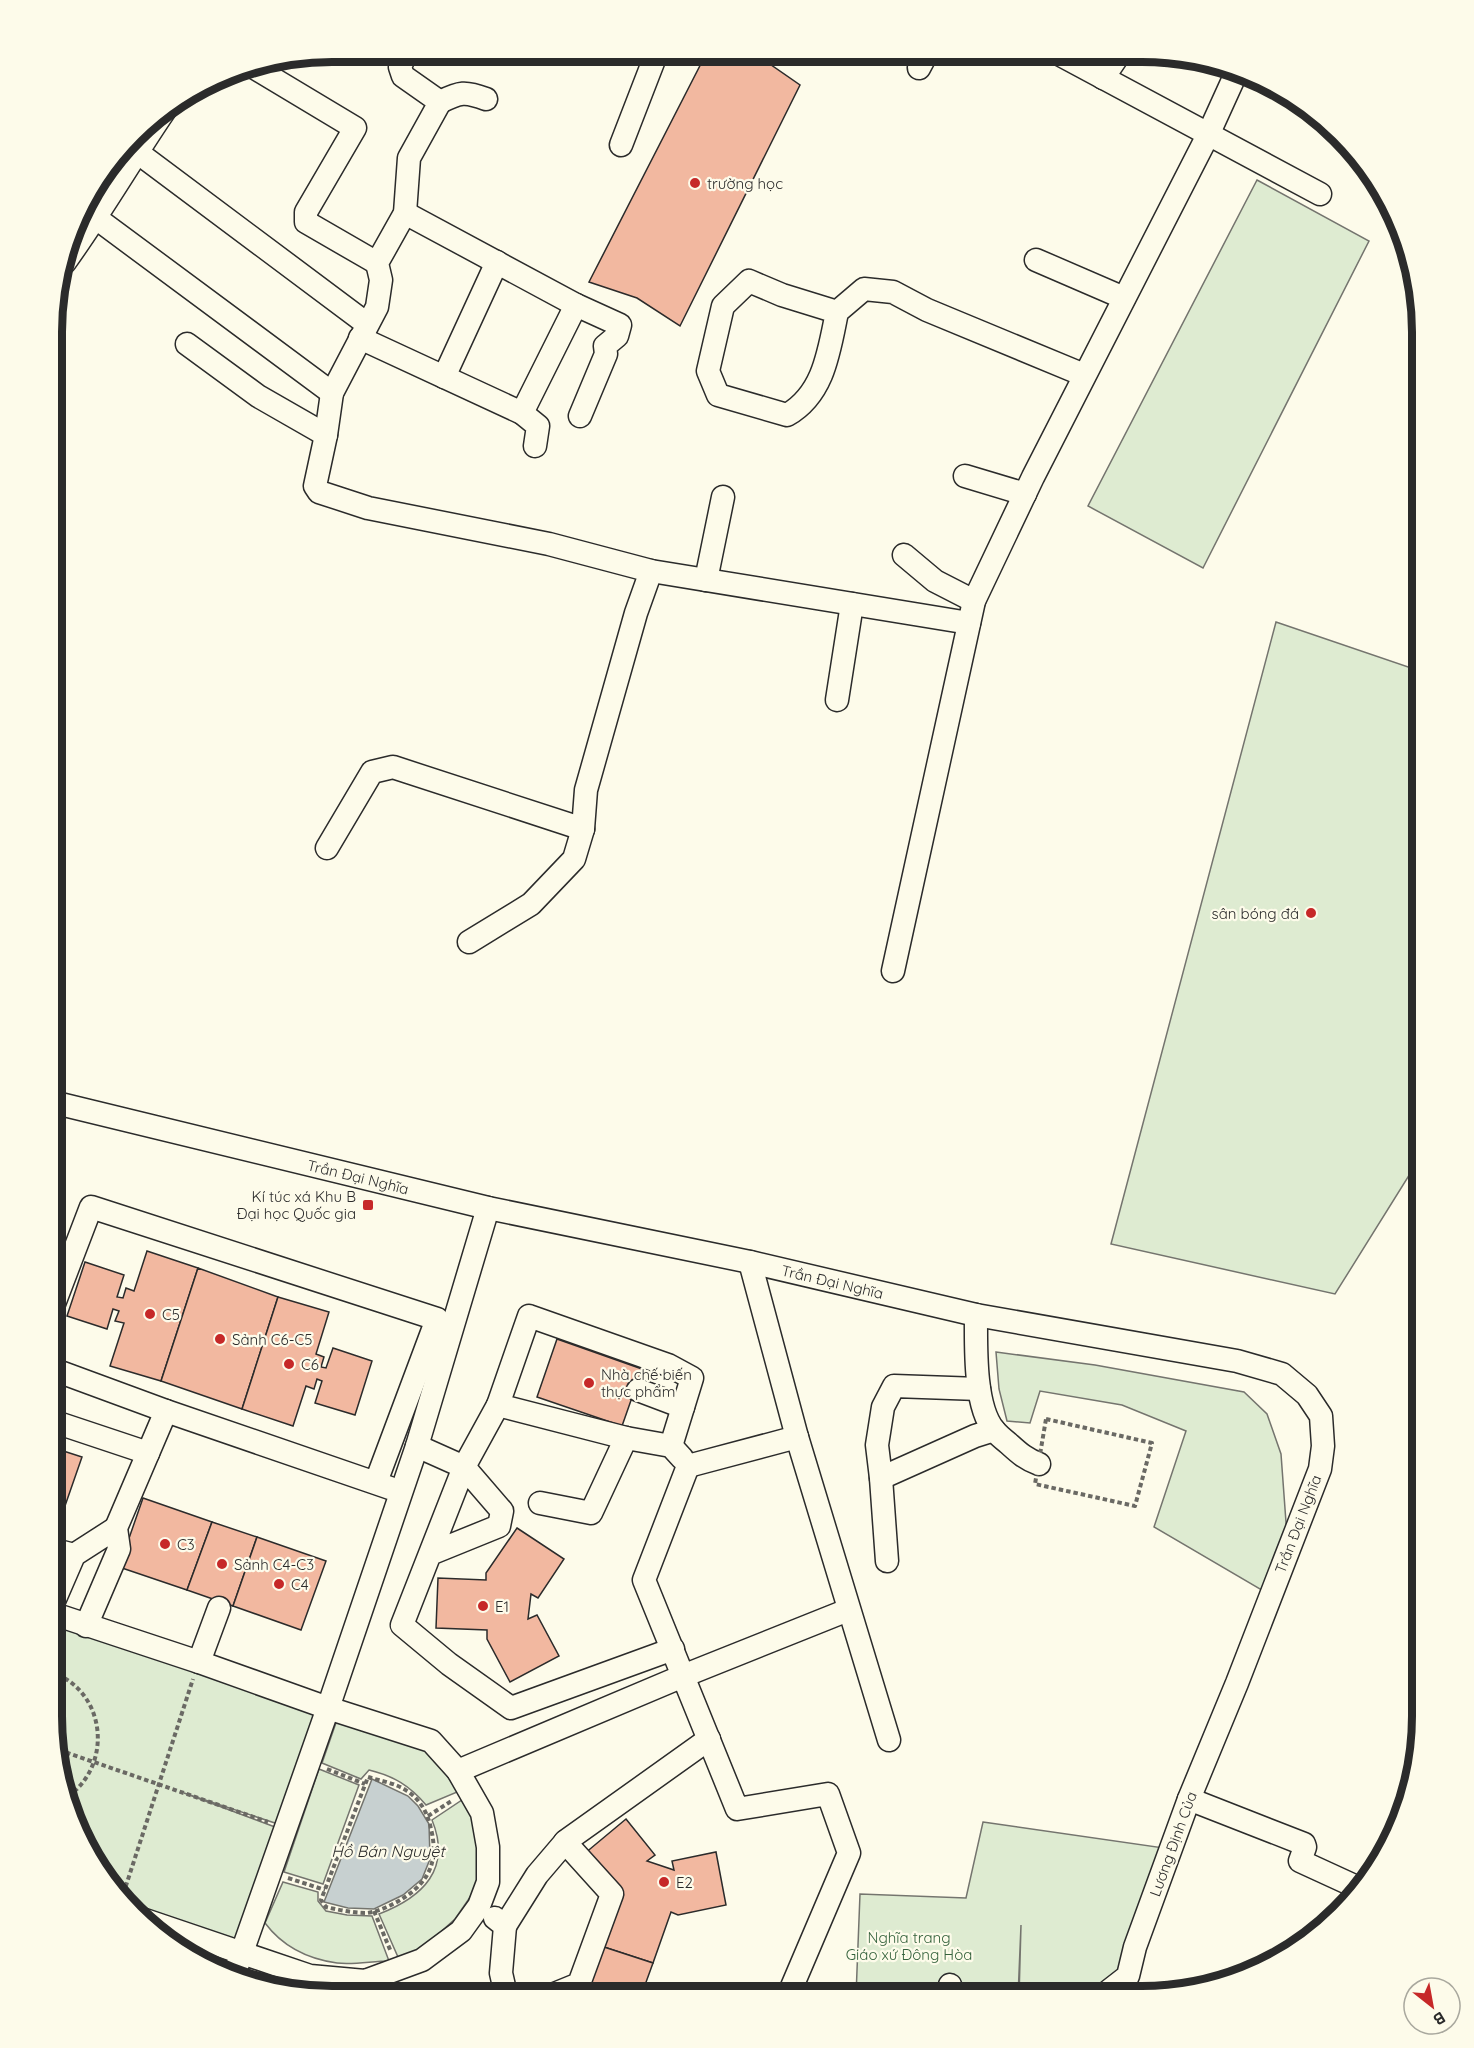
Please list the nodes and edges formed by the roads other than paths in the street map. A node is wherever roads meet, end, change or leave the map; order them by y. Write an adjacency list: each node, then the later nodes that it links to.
1 (402, 62): 9 (street)
2 (653, 62): 12 (street)
3 (1074, 62): 6 (street)
4 (1114, 62): 6 (street)
5 (261, 71): 20 (street)
6 (1103, 78): 11 (street)
7 (1234, 78): 11 (street)
8 (486, 99): 9 (street)
9 (440, 102): 15 (street)
10 (150, 133): 13 (street)
11 (1208, 135): 14 (street); 21 (street)
12 (621, 146)
13 (137, 152): 16 (street); 24 (street)
14 (1320, 194)
15 (405, 213): 19 (street); 20 (street)
16 (96, 218): 17 (street); 28 (street)
17 (76, 246)
18 (1036, 260): 21 (street)
19 (497, 262): 22 (street); 27 (street)
20 (377, 263): 24 (street)
21 (1124, 298): 26 (street)
22 (576, 304): 29 (street); 30 (street)
23 (837, 312): 23 (street); 26 (street)
24 (364, 331): 27 (street); 28 (street)
25 (187, 344): 31 (street)
26 (1084, 375): 34 (street)
27 (444, 377): 30 (street)
28 (332, 393): 31 (street)
29 (583, 408)
30 (522, 413): 32 (street)
31 (326, 435): 37 (street)
32 (535, 446)
33 (965, 476): 34 (street)
34 (1024, 494): 39 (street)
35 (723, 497): 38 (street)
36 (904, 555): 39 (street)
37 (651, 571): 38 (street); 43 (street)
38 (706, 580): 40 (street)
39 (974, 601): 41 (street)
40 (852, 604): 41 (street); 42 (street)
41 (969, 623): 46 (street)
42 (837, 700)
43 (583, 829): 44 (street); 45 (street)
44 (327, 848)
45 (469, 942)
46 (893, 971)
47 (62, 1104): 48 (street, Trần Đại Nghĩa)
48 (488, 1208): 49 (street, Trần Đại Nghĩa); 62 (street)
49 (750, 1262): 51 (street, Trần Đại Nghĩa); 60 (street)
50 (62, 1284): 69 (street)
51 (976, 1315): 53 (street); 83 (street, Trần Đại Nghĩa)
52 (62, 1373): 57 (street)
53 (979, 1389): 59 (street); 68 (street)
54 (639, 1390): 56 (street)
55 (498, 1405): 56 (street); 61 (street); 67 (street)
56 (683, 1407): 63 (street)
57 (166, 1410): 64 (street); 69 (street)
58 (62, 1425): 64 (street)
59 (994, 1430): 65 (street); 68 (street)
60 (796, 1437): 66 (street); 78 (street)
61 (626, 1438): 63 (street); 71 (street)
62 (417, 1446): 67 (street); 70 (street)
63 (671, 1446): 66 (street)
64 (148, 1453): 72 (street)
65 (1039, 1464)
66 (688, 1466): 80 (street)
67 (464, 1467): 74 (street); 74 (street)
68 (881, 1478): 76 (street)
69 (376, 1482): 70 (street)
70 (400, 1492): 84 (street)
71 (540, 1503)
72 (116, 1528): 75 (street); 79 (street)
73 (62, 1552): 75 (street)
74 (429, 1554): 80 (street)
75 (74, 1555): 79 (street)
76 (887, 1561)
77 (219, 1608): 81 (street)
78 (848, 1610): 82 (street); 86 (street)
79 (64, 1616): 81 (street)
80 (673, 1649): 82 (street)
81 (199, 1662): 84 (street)
82 (683, 1676): 85 (street); 87 (street)
83 (1237, 1683): 88 (street, Lương Định Của)
84 (328, 1708): 87 (street); 94 (street)
85 (709, 1739): 89 (street); 98 (street)
86 (889, 1740)
87 (464, 1781): 91 (street)
88 (1189, 1799): 90 (street); 99 (street, Lương Định Của)
89 (565, 1842): 92 (street); 97 (street)
90 (1353, 1885)
91 (480, 1906): 92 (street); 95 (street)
92 (505, 1926): 96 (street)
93 (166, 1930): 94 (street)
94 (238, 1963): 95 (street)
95 (380, 1986)
96 (504, 1986)
97 (574, 1986)
98 (792, 1986)
99 (1115, 1986)

